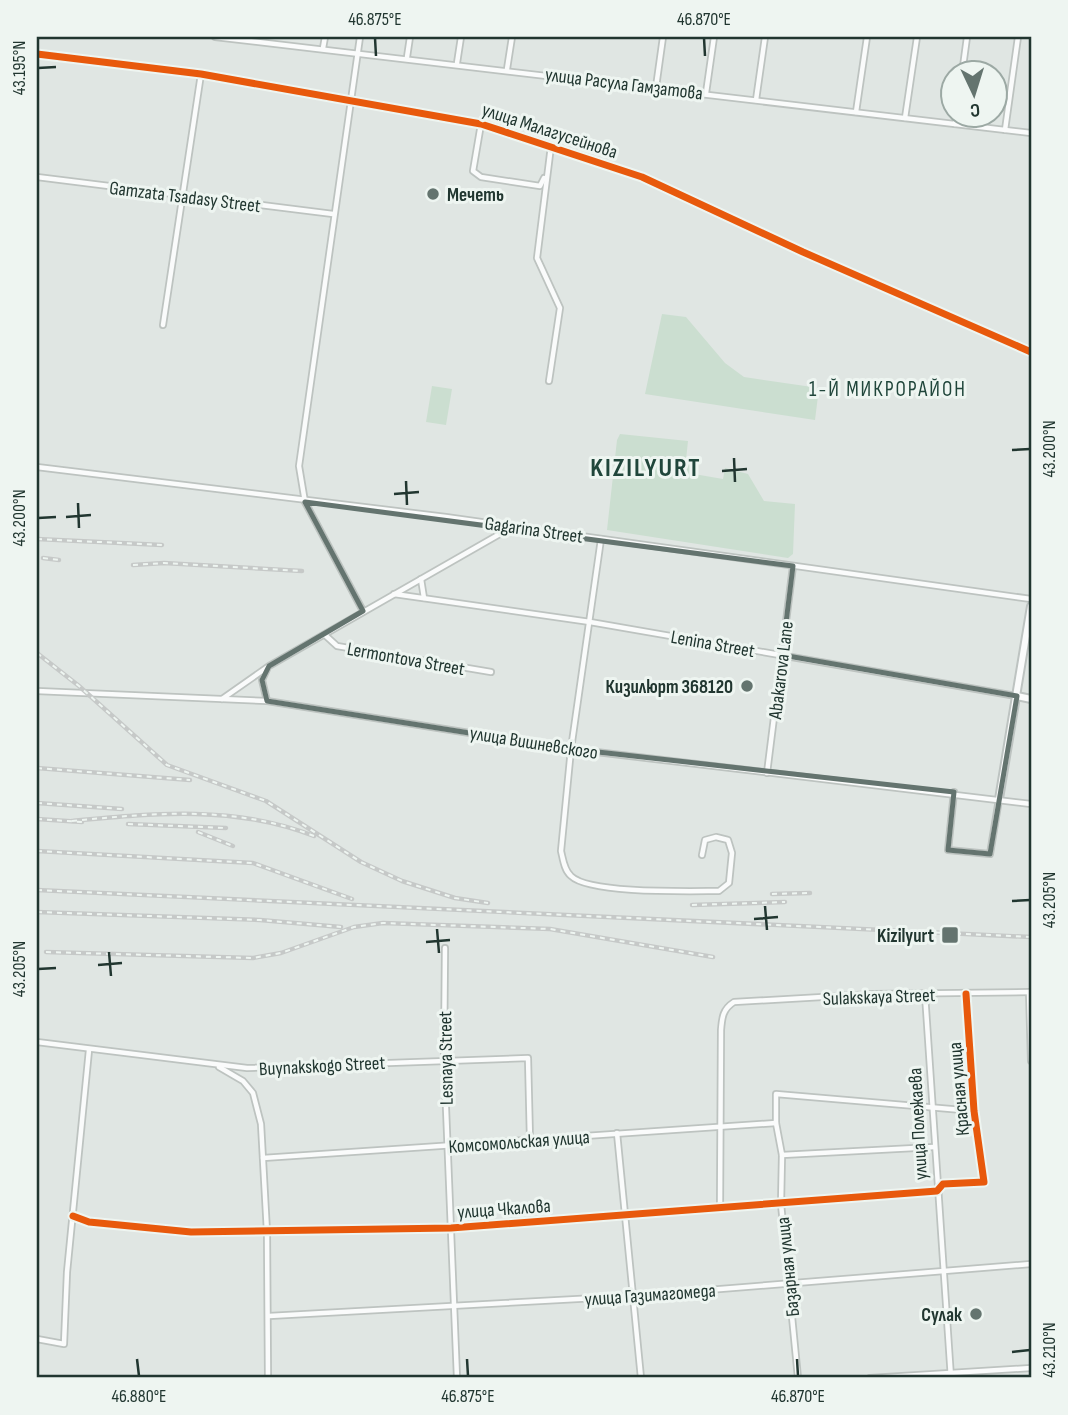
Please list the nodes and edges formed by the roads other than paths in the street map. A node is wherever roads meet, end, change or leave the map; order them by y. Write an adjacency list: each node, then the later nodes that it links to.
1 (215, 37): 2 (street, улица Расула Гамзатова)
2 (228, 37): 15 (street, улица Расула Гамзатова)
3 (325, 37): 16 (street)
4 (360, 37): 17 (street)
5 (410, 37): 19 (street)
6 (461, 37): 21 (street)
7 (512, 37): 22 (street)
8 (663, 37): 24 (street)
9 (714, 37): 25 (street)
10 (765, 37): 27 (street)
11 (866, 37): 29 (street)
12 (917, 37): 30 (street)
13 (967, 37): 20 (street)
14 (1018, 37): 28 (street)
15 (275, 40): 16 (street, улица Расула Гамзатова)
16 (323, 48): 17 (street, улица Расула Гамзатова)
17 (357, 51): 19 (street, улица Расула Гамзатова); 26 (street)
18 (37, 54): 23 (street, улица Малагусейнова)
19 (407, 57): 21 (street, улица Расула Гамзатова)
20 (964, 60)
21 (457, 63): 22 (street, улица Расула Гамзатова)
22 (507, 69): 24 (street, улица Расула Гамзатова)
23 (201, 74): 26 (street, улица Малагусейнова); 38 (street)
24 (656, 87): 25 (street, улица Расула Гамзатова)
25 (706, 93): 27 (street, улица Расула Гамзатова)
26 (350, 99): 32 (street, улица Малагусейнова); 39 (street)
27 (756, 100): 29 (street, улица Расула Гамзатова)
28 (1009, 101)
29 (856, 112): 30 (street, улица Расула Гамзатова)
30 (905, 118): 31 (street, улица Расула Гамзатова)
31 (939, 122)
32 (481, 124): 35 (street, улица Малагусейнова); 36 (street)
33 (1005, 130): 34 (street, улица Расула Гамзатова)
34 (1031, 133)
35 (551, 146): 36 (street); 41 (street, улица Малагусейнова)
36 (547, 174): 42 (street)
37 (37, 177): 38 (street, Gamzata Tsadasy Street)
38 (182, 195): 39 (street, Gamzata Tsadasy Street); 40 (street)
39 (333, 215): 44 (street)
40 (163, 325)
41 (1031, 351)
42 (549, 380)
43 (37, 467): 44 (street, Gagarina Street)
44 (305, 502): 45 (street, Gagarina Street); 53 (street)
45 (513, 526): 46 (street, Gagarina Street); 48 (street)
46 (601, 538): 47 (street, Gagarina Street); 54 (street)
47 (793, 566): 51 (street, Gagarina Street); 56 (street, Abakarova Lane)
48 (421, 579): 49 (street); 50 (street)
49 (394, 594): 50 (street, Lenina Street); 53 (street)
50 (424, 598): 54 (street, Lenina Street)
51 (1031, 599)
52 (1031, 607): 60 (street)
53 (363, 611): 55 (street)
54 (590, 622): 56 (street, Lenina Street); 64 (street)
55 (325, 635): 57 (street); 58 (street, Lermontova Street)
56 (782, 655): 60 (street, Lenina Street); 65 (street, Abakarova Lane)
57 (269, 666): 61 (street); 63 (street)
58 (491, 672)
59 (37, 691): 61 (street, улица Вишневского)
60 (1017, 696): 62 (street, Lenina Street); 67 (street)
61 (221, 699): 63 (street, улица Вишневского)
62 (1031, 699)
63 (267, 701): 64 (street, улица Вишневского)
64 (570, 749): 65 (street, улица Вишневского); 69 (street)
65 (767, 773): 66 (street, улица Вишневского)
66 (954, 792): 67 (street, улица Вишневского); 67 (street)
67 (999, 799): 68 (street, улица Вишневского)
68 (1031, 804)
69 (702, 855)
70 (445, 948): 76 (street, Lesnaya Street)
71 (1030, 992): 72 (street, Sulakskaya Street); 77 (street)
72 (966, 994): 73 (street, Sulakskaya Street); 80 (street, Красная улица)
73 (925, 995): 79 (street, улица Полежаева); 82 (street, Sulakskaya Street)
74 (37, 1042): 75 (street, Buynakskogo Street)
75 (89, 1050): 78 (street, Buynakskogo Street); 93 (street)
76 (444, 1059): 78 (street, Buynakskogo Street); 84 (street, Buynakskogo Street); 85 (street, Lesnaya Street)
77 (1031, 1061)
78 (215, 1064): 88 (street)
79 (932, 1108): 80 (street); 81 (street); 86 (street, улица Полежаева)
80 (974, 1111): 89 (street, Красная улица)
81 (776, 1123): 82 (street, Комсомольская улица); 87 (street)
82 (719, 1129): 83 (street, Комсомольская улица); 92 (street)
83 (617, 1133): 84 (street, Комсомольская улица); 94 (street)
84 (530, 1140): 85 (street, Комсомольская улица)
85 (448, 1146): 88 (street, Комсомольская улица); 95 (street, Lesnaya Street)
86 (934, 1147): 87 (street); 90 (street, улица Полежаева)
87 (782, 1155): 91 (street, Базарная улица)
88 (263, 1158): 96 (street)
89 (984, 1182): 90 (street, улица Чкалова)
90 (937, 1191): 91 (street, улица Чкалова); 98 (street, улица Полежаева)
91 (781, 1204): 92 (street, улица Чкалова); 99 (street, Базарная улица)
92 (720, 1208): 94 (street, улица Чкалова)
93 (73, 1216): 96 (street, улица Чкалова); 103 (street)
94 (624, 1216): 95 (street, улица Чкалова); 100 (street)
95 (451, 1228): 96 (street, улица Чкалова); 101 (street, Lesnaya Street)
96 (267, 1231): 102 (street)
97 (1031, 1264): 98 (street, улица Газимагомеда)
98 (942, 1272): 99 (street, улица Газимагомеда); 105 (street, улица Полежаева)
99 (788, 1284): 100 (street, улица Газимагомеда); 109 (street, Базарная улица)
100 (633, 1296): 101 (street, улица Газимагомеда); 108 (street)
101 (454, 1308): 102 (street, улица Газимагомеда); 107 (street, Lesnaya Street)
102 (269, 1316): 106 (street)
103 (37, 1339)
104 (1031, 1368): 105 (street)
105 (951, 1376): 110 (street)
106 (268, 1378)
107 (457, 1378)
108 (641, 1378)
109 (798, 1378)
110 (870, 1378)

